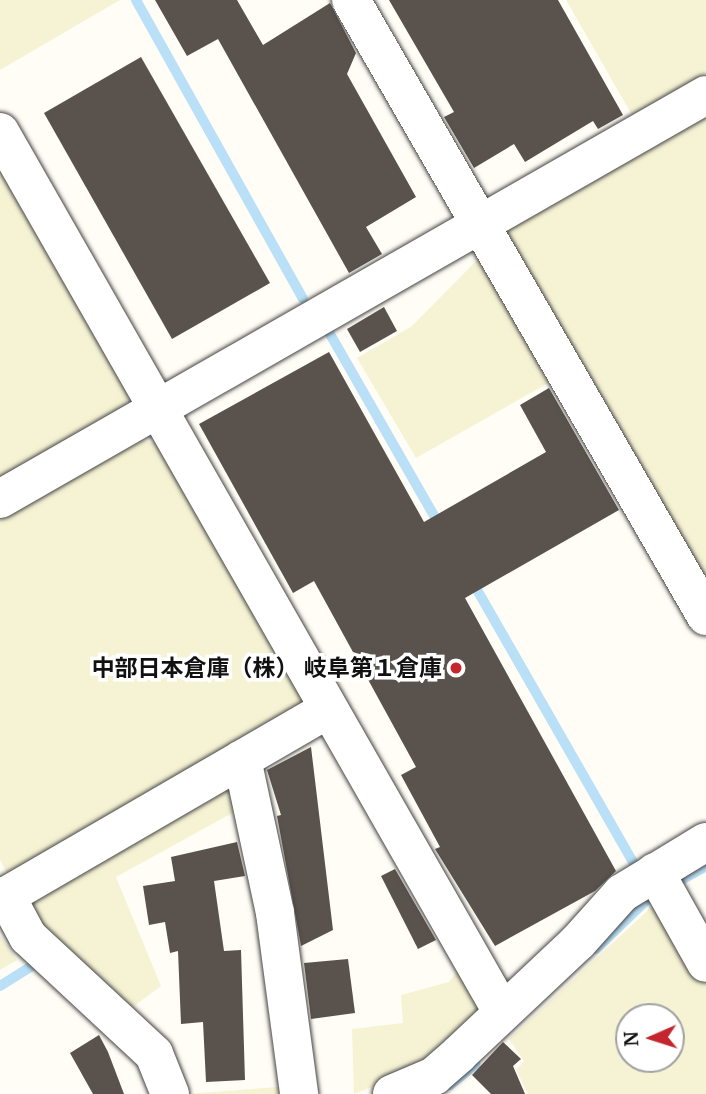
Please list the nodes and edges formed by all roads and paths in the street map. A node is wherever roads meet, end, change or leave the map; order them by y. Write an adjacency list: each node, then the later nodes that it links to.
1 (351, 0): 4 (street)
2 (706, 95): 4 (street)
3 (0, 132): 5 (street)
4 (478, 224): 5 (street); 7 (street)
5 (158, 408): 6 (street); 8 (street)
6 (0, 499)
7 (706, 616)
8 (328, 709): 9 (street); 13 (street)
9 (242, 759): 15 (street); 16 (street)
10 (706, 842): 11 (street)
11 (655, 872): 12 (street); 13 (street)
12 (706, 963)
13 (501, 1010): 14 (street)
14 (438, 1085): 17 (street)
15 (170, 1094)
16 (299, 1094)
17 (392, 1094)

